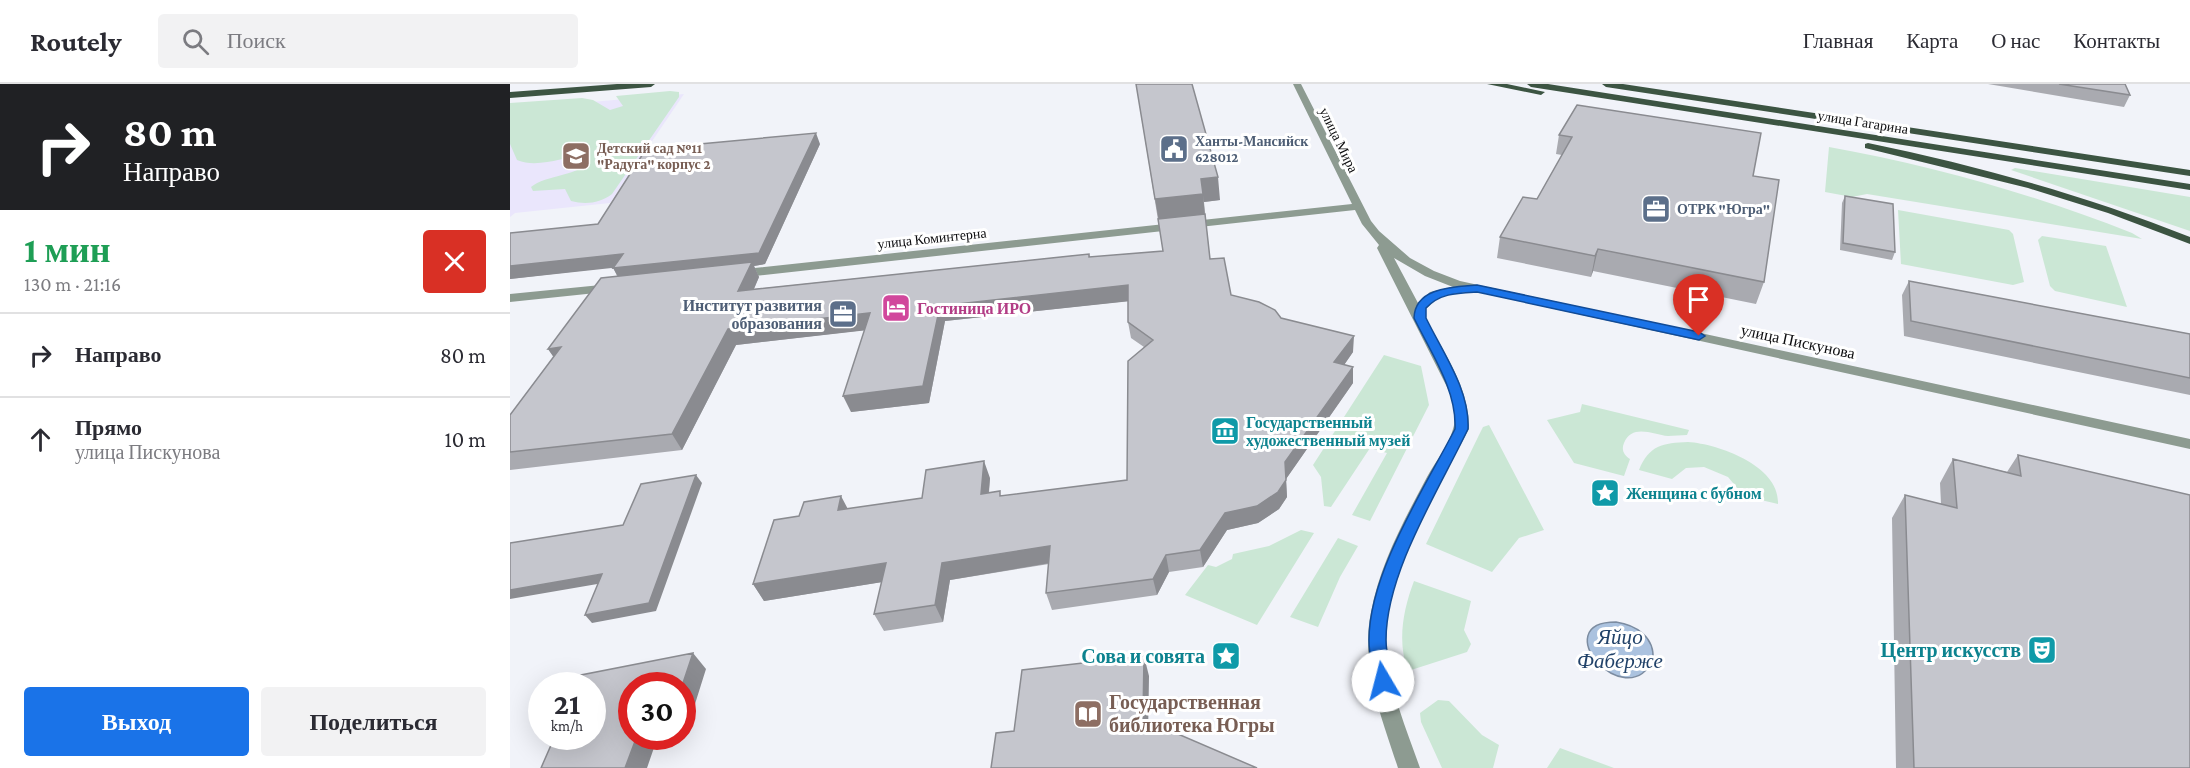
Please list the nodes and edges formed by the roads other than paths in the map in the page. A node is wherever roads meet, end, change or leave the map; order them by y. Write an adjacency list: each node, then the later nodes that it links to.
1 (651, 84): 6 (main road)
2 (1297, 84): 15 (street, улица Мира)
3 (1491, 84): 9 (main road)
4 (1531, 84): 8 (main road, улица Гагарина)
5 (1606, 84): 10 (main road, улица Гагарина)
6 (638, 85): 7 (main road)
7 (510, 95)
8 (1660, 104): 9 (main road); 11 (main road, улица Гагарина)
9 (1808, 134): 11 (main road); 16 (main road)
10 (1975, 139): 12 (main road); 13 (main road, улица Гагарина)
11 (1977, 153): 14 (main road, улица Гагарина)
12 (2190, 167)
13 (2190, 173)
14 (2190, 187)
15 (1356, 207): 17 (street, улица Пискунова); 18 (street, улица Коминтерна)
16 (2190, 241)
17 (1381, 243): 20 (street, улица Пискунова); 22 (street)
18 (727, 275)
19 (624, 286): 21 (street)
20 (1477, 288): 22 (street); 23 (street, улица Пискунова)
21 (511, 300)
22 (1420, 318): 24 (street)
23 (2190, 444)
24 (1409, 768)

